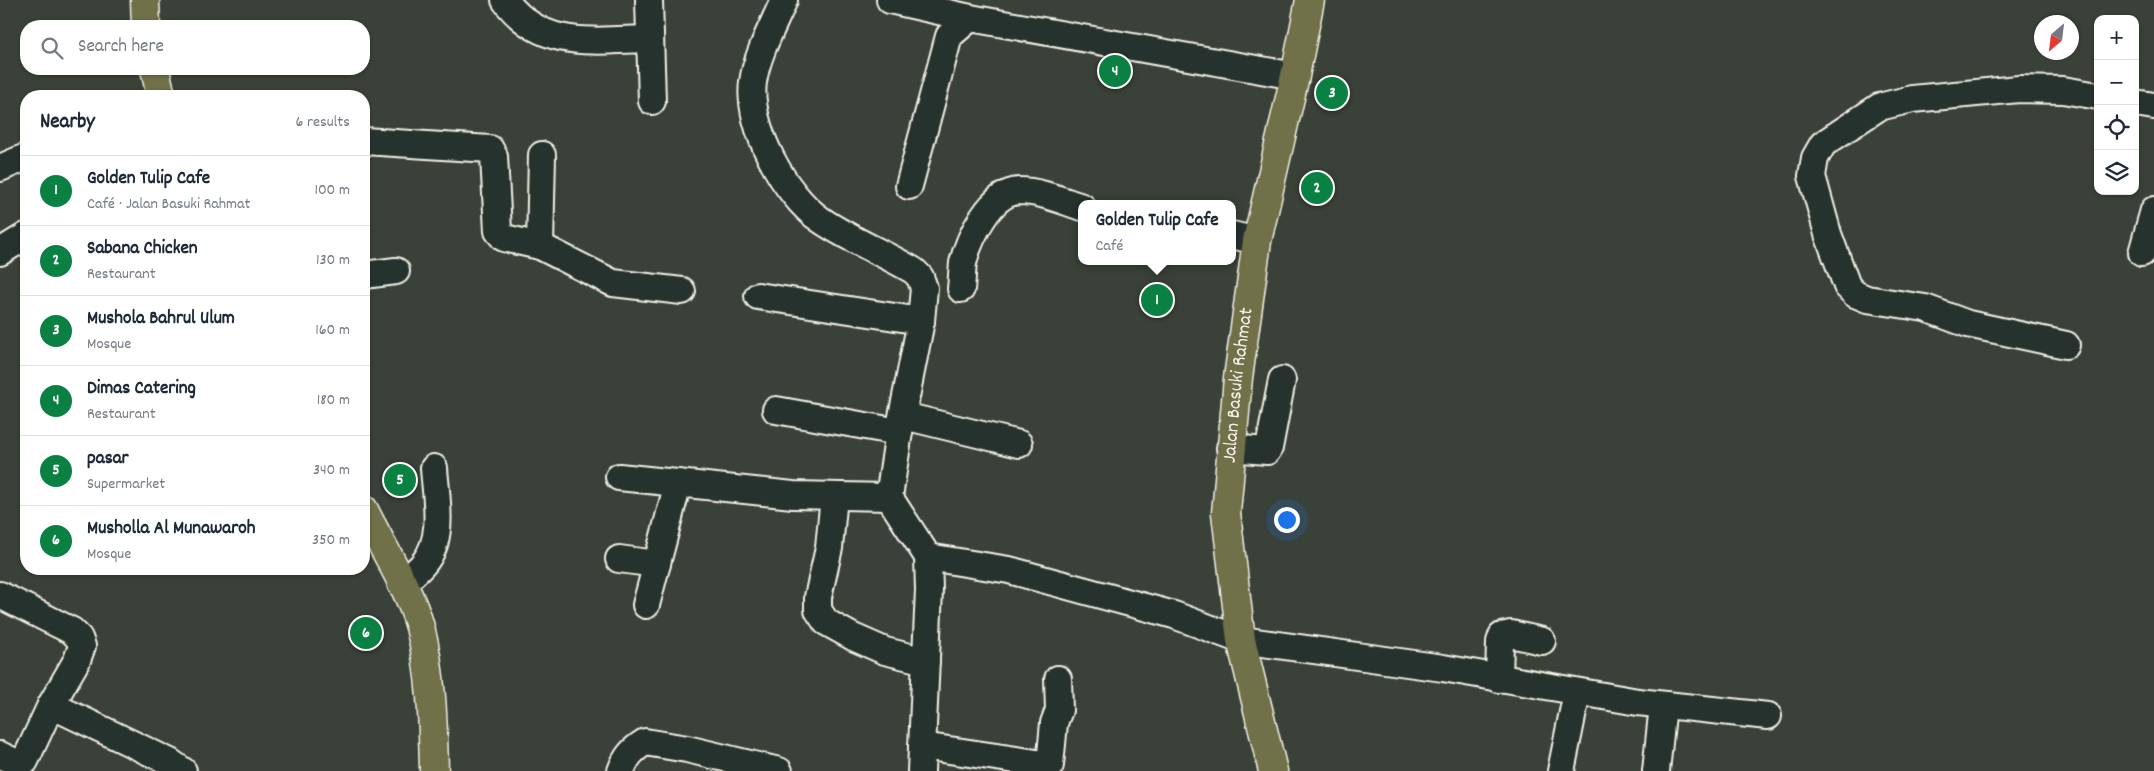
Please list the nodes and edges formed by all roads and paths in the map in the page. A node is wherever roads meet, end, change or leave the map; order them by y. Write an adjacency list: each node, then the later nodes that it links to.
1 (145, 0): 8 (main road)
2 (505, 0): 9 (street)
3 (648, 0): 9 (street)
4 (784, 0): 34 (street)
5 (894, 0): 7 (street)
6 (1310, 0): 11 (main road, Jalan Basuki Rahmat)
7 (960, 11): 11 (street); 21 (street)
8 (146, 20)
9 (650, 40): 14 (street)
10 (156, 75): 12 (main road)
11 (1295, 76): 24 (main road, Jalan Basuki Rahmat)
12 (160, 90)
13 (2094, 95): 35 (street)
14 (652, 101)
15 (2139, 104): 16 (street)
16 (2154, 106)
17 (370, 141): 26 (street)
18 (542, 155): 26 (street)
19 (20, 160): 20 (street)
20 (0, 168)
21 (909, 186)
22 (1078, 207): 31 (street)
23 (2154, 210): 28 (street)
24 (1244, 238): 40 (main road, Jalan Basuki Rahmat)
25 (20, 240): 27 (street)
26 (540, 246): 32 (street)
27 (0, 252)
28 (2142, 253)
29 (396, 271): 30 (street)
30 (370, 274)
31 (961, 289)
32 (682, 292)
33 (758, 296): 34 (street)
34 (921, 322): 38 (street)
35 (2066, 345)
36 (1282, 380): 40 (street)
37 (776, 410): 38 (street)
38 (901, 424): 39 (street); 45 (street)
39 (1019, 444)
40 (1230, 448): 53 (main road, Jalan Basuki Rahmat)
41 (434, 468): 50 (street)
42 (619, 477): 43 (street)
43 (678, 483): 44 (street); 49 (street)
44 (834, 496): 45 (street); 55 (street)
45 (889, 496): 47 (street)
46 (370, 522): 50 (main road)
47 (928, 557): 53 (street); 55 (street)
48 (619, 559): 49 (street)
49 (657, 564): 52 (street)
50 (401, 584): 65 (main road)
51 (0, 595): 59 (street)
52 (646, 605)
53 (1241, 640): 57 (street); 68 (main road, Jalan Basuki Rahmat)
54 (1542, 641): 57 (street)
55 (926, 661): 63 (street)
56 (1058, 679): 63 (street)
57 (1500, 679): 58 (street)
58 (1577, 692): 60 (street); 69 (street)
59 (50, 705): 62 (street); 64 (street)
60 (1664, 705): 61 (street); 70 (street)
61 (1768, 716)
62 (0, 755)
63 (921, 759)
64 (183, 771)
65 (434, 771)
66 (621, 771): 67 (street)
67 (779, 771)
68 (1273, 771)
69 (1561, 771)
70 (1656, 771)

